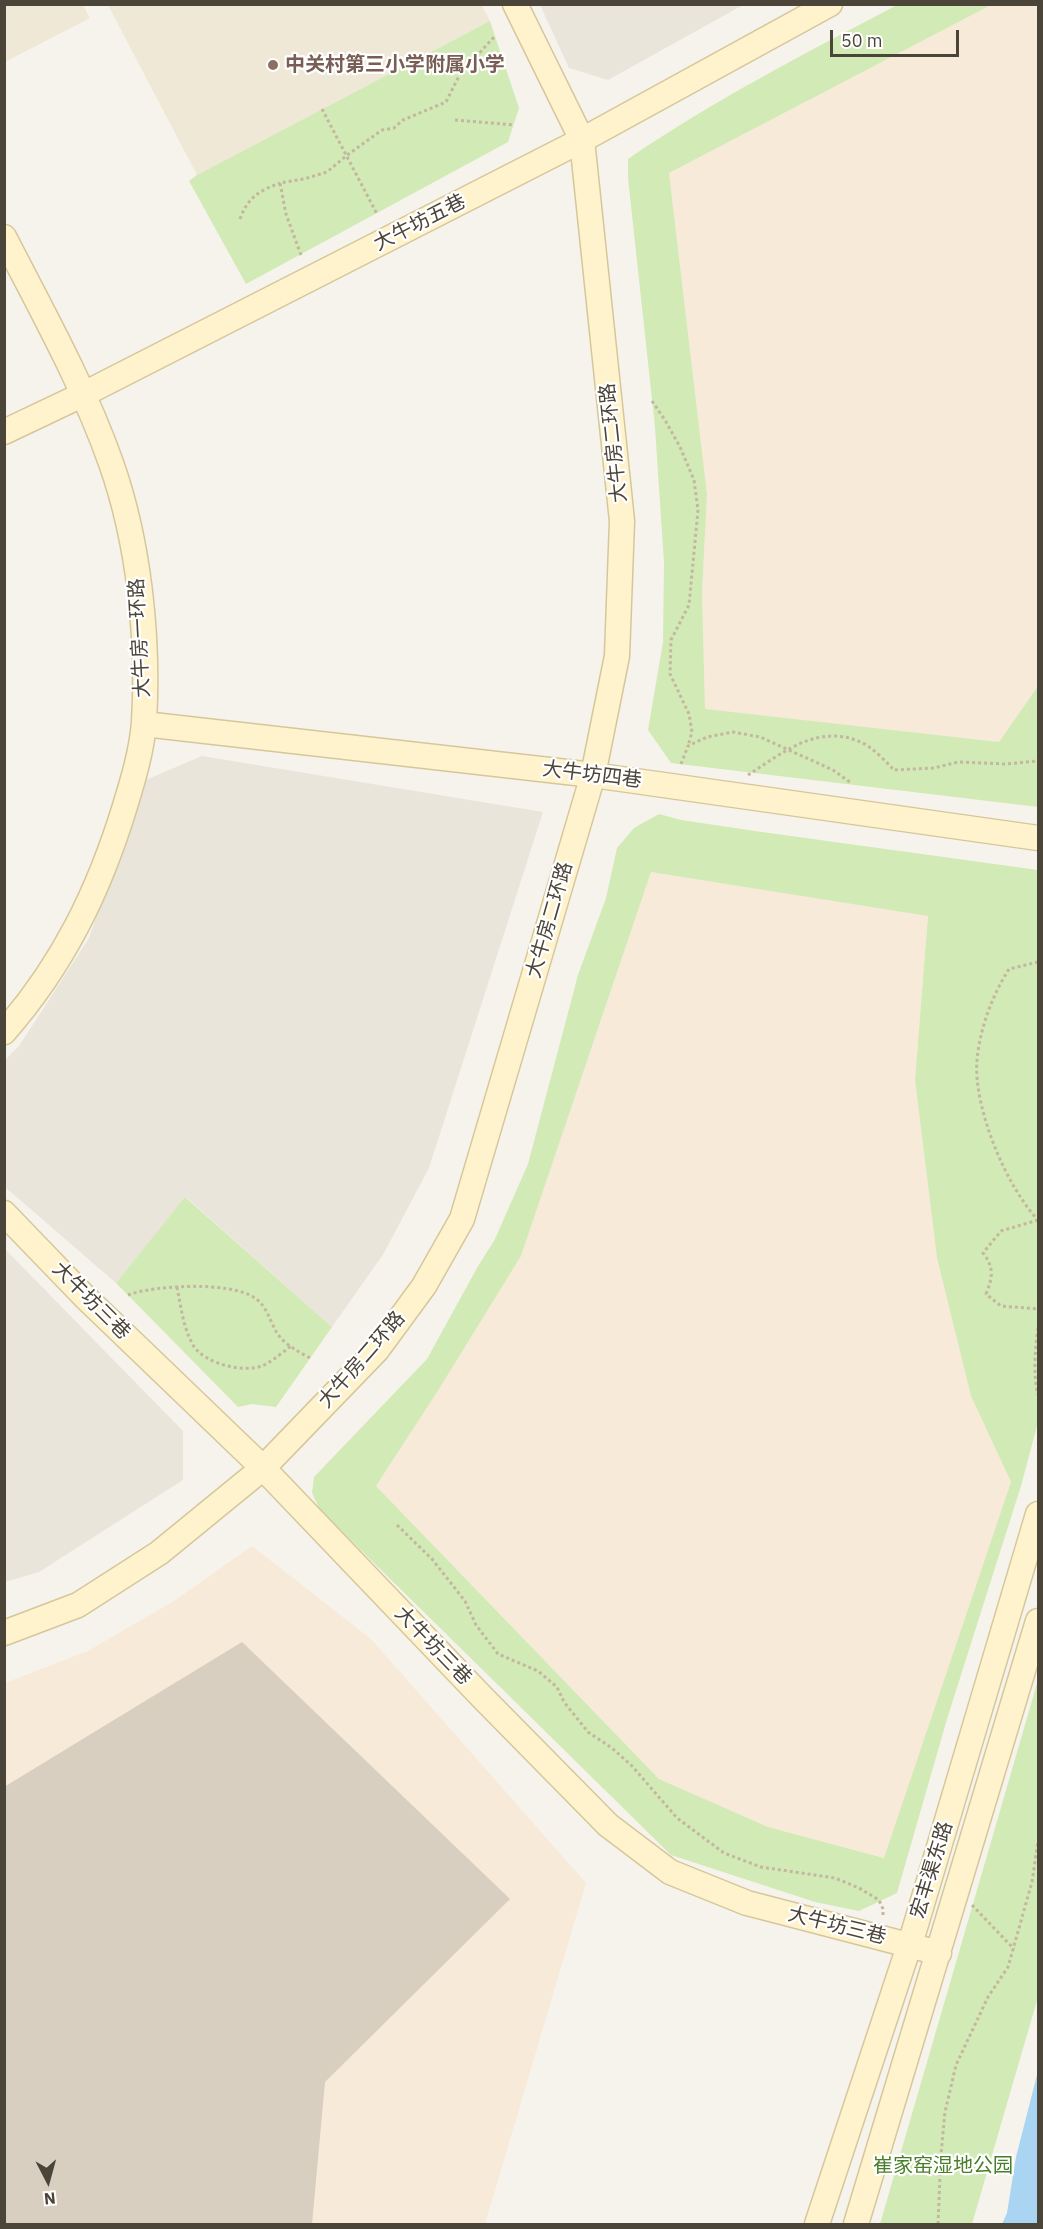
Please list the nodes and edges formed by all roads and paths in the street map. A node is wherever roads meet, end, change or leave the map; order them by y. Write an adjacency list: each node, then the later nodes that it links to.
1 (515, 4): 7 (street, 大牛房二环路)
2 (830, 4): 7 (street, 大牛坊五巷)
3 (495, 36): 8 (path)
4 (322, 110): 8 (path)
5 (455, 120): 6 (path)
6 (514, 125)
7 (582, 140): 14 (street, 大牛坊五巷); 22 (street, 大牛房二环路)
8 (346, 156): 9 (path); 10 (path)
9 (280, 183): 11 (path); 13 (path)
10 (377, 214)
11 (240, 219)
12 (4, 237): 14 (street, 大牛房一环路)
13 (301, 255)
14 (84, 394): 16 (street, 大牛坊五巷); 17 (street, 大牛房一环路)
15 (652, 401): 18 (path)
16 (4, 432)
17 (144, 724): 22 (street, 大牛坊四巷); 27 (street, 大牛房一环路)
18 (688, 746): 19 (path); 21 (path)
19 (788, 750): 20 (path); 23 (path); 24 (path)
20 (1038, 761)
21 (681, 764)
22 (593, 775): 24 (street, 大牛坊四巷); 37 (street, 大牛房二环路)
23 (852, 783)
24 (719, 793): 25 (street, 大牛坊四巷)
25 (1038, 838)
26 (1038, 962): 29 (path)
27 (4, 1032)
28 (4, 1213): 37 (street, 大牛坊三巷)
29 (1038, 1220): 32 (path)
30 (177, 1287): 31 (path); 34 (path); 34 (path)
31 (128, 1295)
32 (1038, 1309)
33 (1038, 1328): 36 (path)
34 (291, 1346): 35 (path)
35 (310, 1358)
36 (1038, 1395)
37 (262, 1468): 41 (street, 大牛房二环路); 44 (street, 大牛坊三巷)
38 (1038, 1514): 45 (street, 宏丰渠东路)
39 (397, 1525): 44 (path)
40 (1038, 1621): 43 (street, 宏丰渠东路)
41 (4, 1633)
42 (1038, 1841): 46 (path)
43 (955, 1900): 46 (path); 47 (street, 宏丰渠东路)
44 (882, 1937): 45 (street, 大牛坊三巷)
45 (909, 1944): 47 (street, 大牛坊三巷); 48 (street, 宏丰渠东路)
46 (1014, 1949): 50 (path)
47 (939, 1953): 49 (street, 宏丰渠东路)
48 (818, 2224)
49 (856, 2224)
50 (938, 2224)

